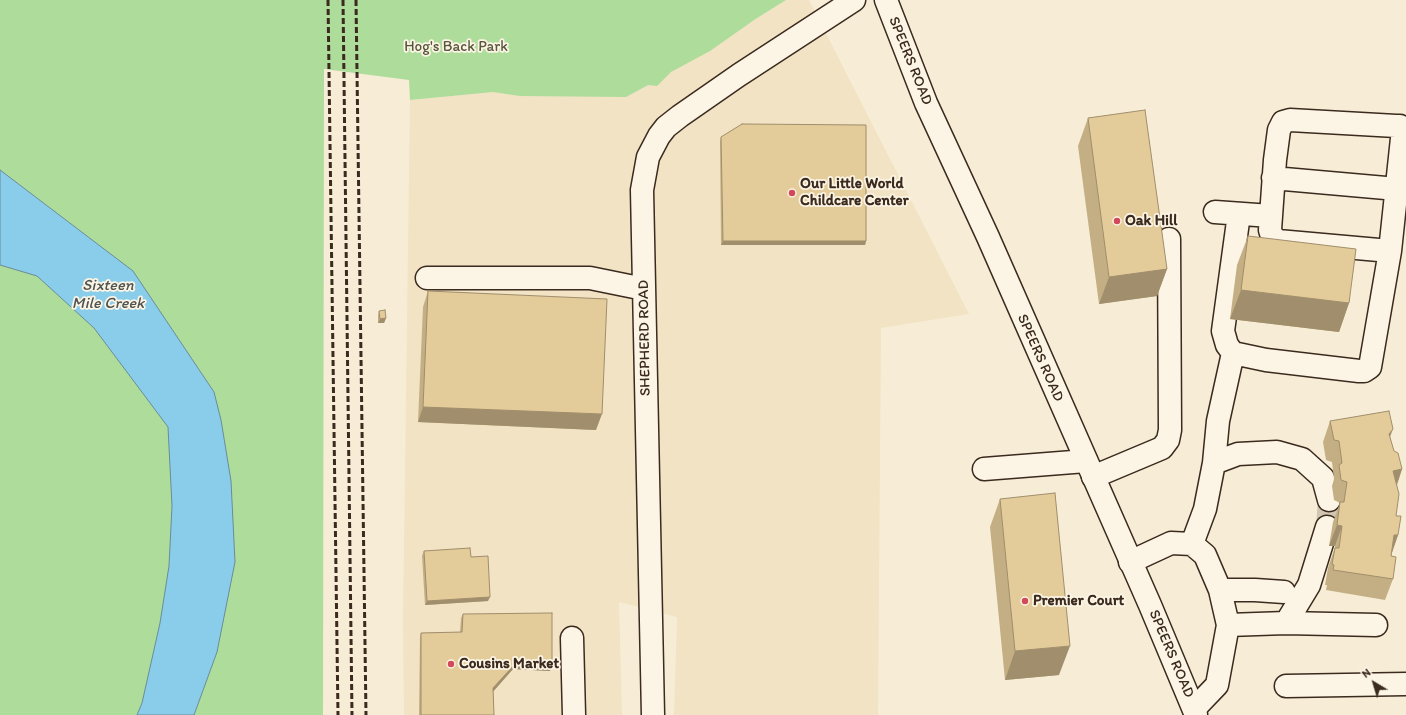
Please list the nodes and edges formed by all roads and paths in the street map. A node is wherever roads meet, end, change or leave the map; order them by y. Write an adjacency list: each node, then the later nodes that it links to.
1 (854, 0): 11 (street, SHEPHERD ROAD)
2 (886, 0): 15 (street, SPEERS ROAD)
3 (1274, 178): 4 (street); 4 (street); 7 (street)
4 (1397, 189): 9 (street)
5 (1215, 212): 6 (street)
6 (1239, 214): 7 (street); 12 (street)
7 (1271, 216): 9 (street)
8 (1169, 239): 15 (street)
9 (1390, 251): 12 (street)
10 (427, 278): 11 (street)
11 (644, 289): 30 (street, SHEPHERD ROAD)
12 (1233, 353): 13 (street)
13 (1214, 463): 16 (street); 18 (street)
14 (984, 469): 15 (street)
15 (1090, 469): 19 (street, SPEERS ROAD)
16 (1329, 500)
17 (1326, 527): 22 (street)
18 (1192, 544): 19 (street); 20 (street)
19 (1130, 562): 28 (street, SPEERS ROAD)
20 (1220, 590): 21 (street); 23 (street)
21 (1284, 592)
22 (1286, 623): 23 (street); 24 (street)
23 (1228, 625): 28 (street)
24 (1376, 625)
25 (572, 638): 29 (street)
26 (1406, 684): 27 (street)
27 (1286, 686)
28 (1195, 712)
29 (574, 715)
30 (653, 715)

